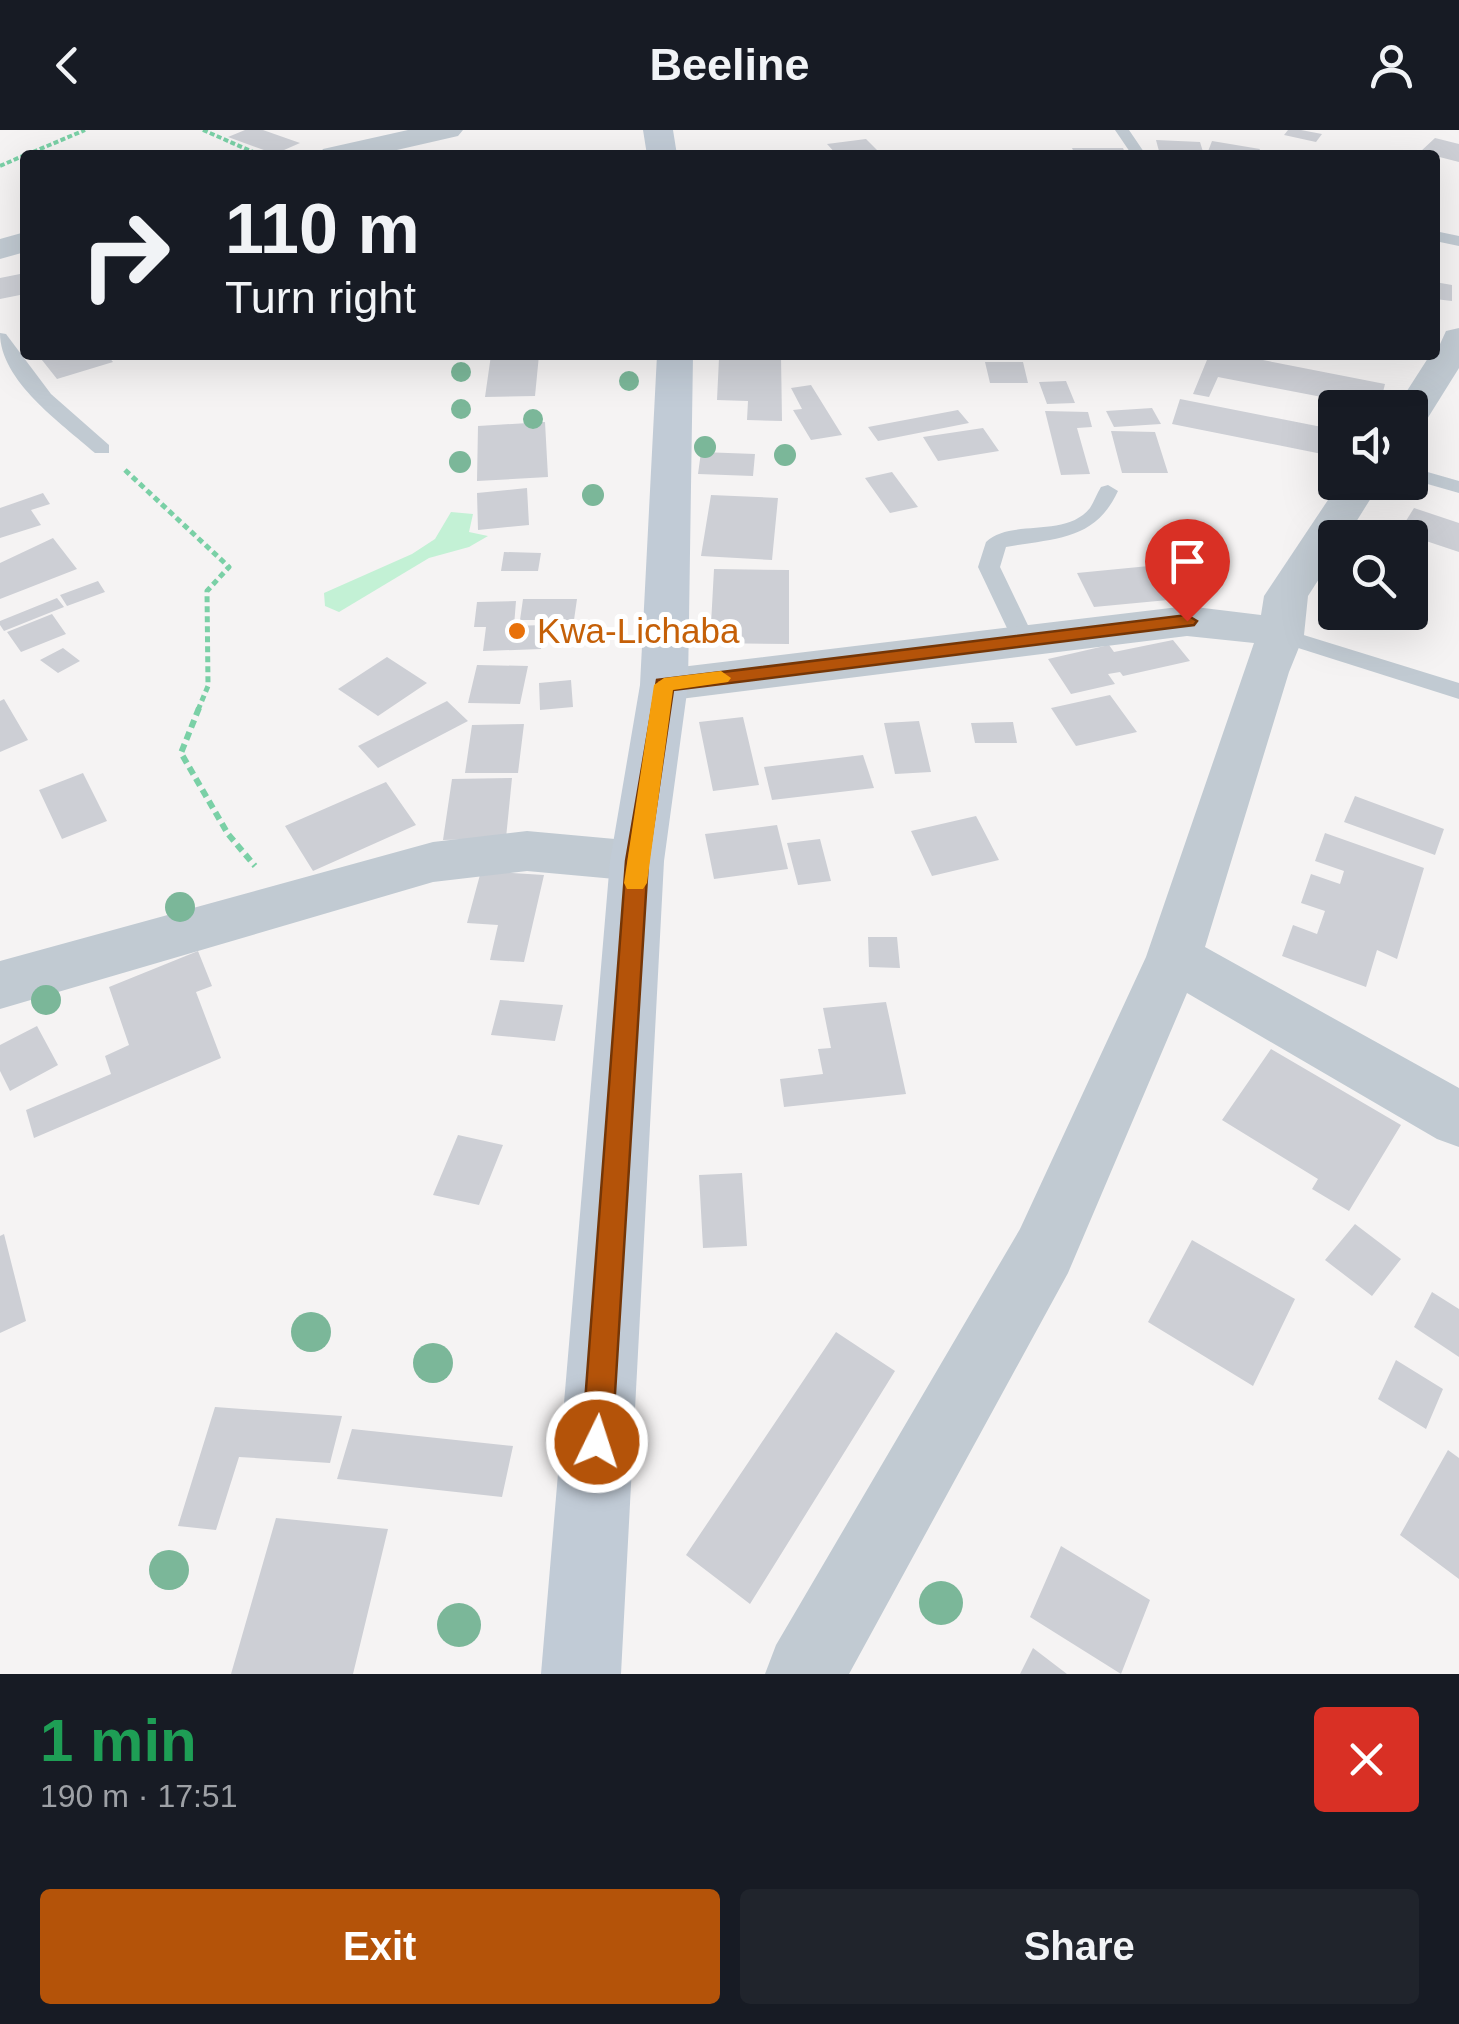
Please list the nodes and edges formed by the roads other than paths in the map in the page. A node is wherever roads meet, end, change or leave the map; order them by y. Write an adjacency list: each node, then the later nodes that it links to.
1 (448, 130): 2 (street)
2 (357, 150)
3 (0, 338): 7 (lane)
4 (1459, 339): 6 (street)
5 (675, 360): 14 (main road)
6 (1427, 390)
7 (102, 449)
8 (1428, 478): 9 (lane)
9 (1459, 486)
10 (1108, 491): 13 (lane)
11 (1348, 500): 12 (street)
12 (1281, 635): 13 (street); 15 (lane); 17 (street)
13 (1023, 640): 14 (street)
14 (664, 685): 16 (main road)
15 (1459, 691)
16 (637, 861): 18 (street); 20 (main road)
17 (1174, 957): 19 (street); 21 (street)
18 (0, 986)
19 (1459, 1120)
20 (581, 1674)
21 (806, 1674)

